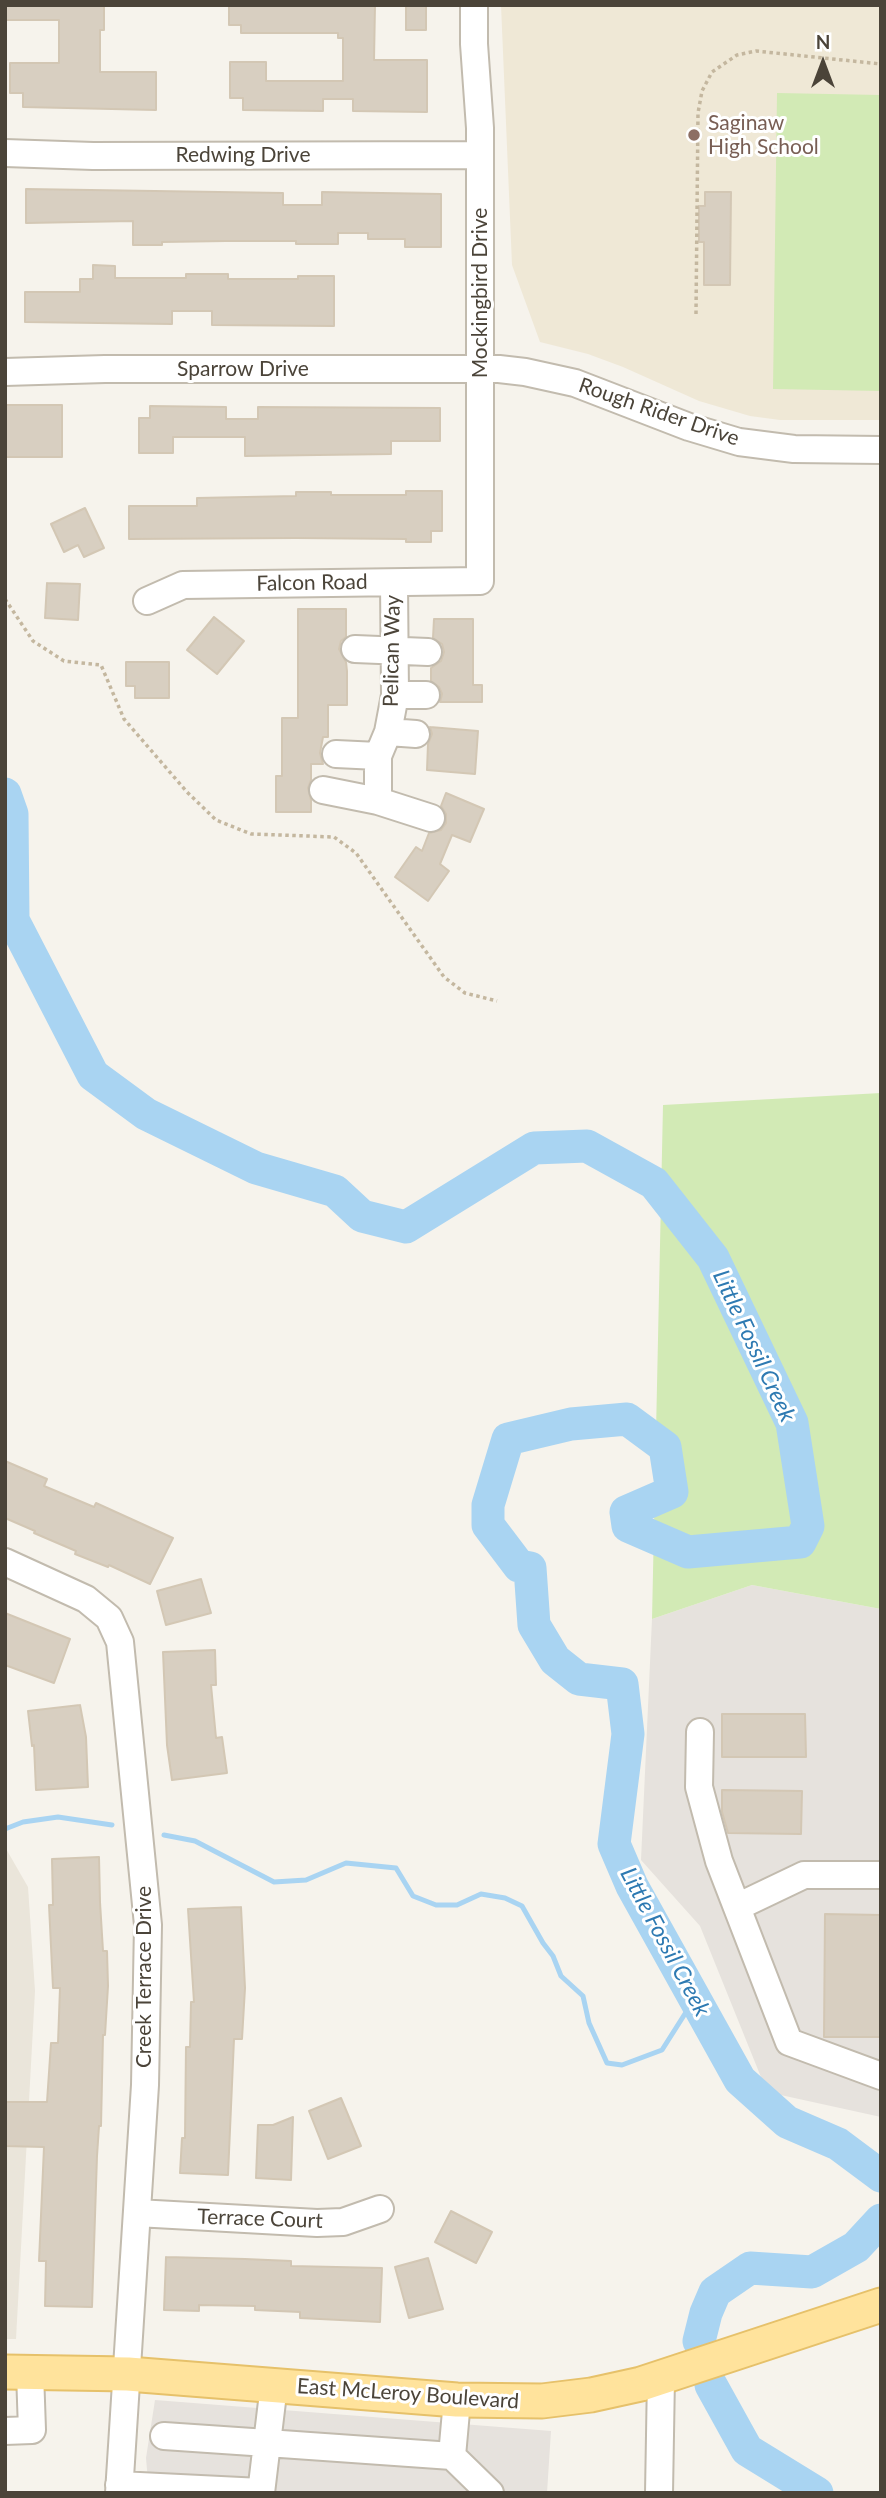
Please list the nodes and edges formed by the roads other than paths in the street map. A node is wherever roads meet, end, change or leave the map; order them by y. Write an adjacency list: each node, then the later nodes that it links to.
1 (474, 5): 3 (street, Mockingbird Drive)
2 (5, 153): 3 (street, Redwing Drive)
3 (480, 155): 4 (street, Mockingbird Drive)
4 (480, 368): 5 (street, Sparrow Drive); 6 (street, Rough Rider Drive); 7 (street, Mockingbird Drive)
5 (5, 372)
6 (881, 450)
7 (480, 580): 8 (street, Falcon Road)
8 (394, 583): 9 (street, Falcon Road); 11 (street, Pelican Way)
9 (148, 601)
10 (355, 649): 11 (street)
11 (395, 651): 12 (street); 13 (street, Pelican Way)
12 (428, 652)
13 (394, 695): 14 (street); 16 (street, Pelican Way)
14 (426, 695)
15 (416, 734): 16 (street)
16 (383, 744): 17 (street); 19 (street, Pelican Way)
17 (336, 754)
18 (323, 790): 19 (street)
19 (378, 801): 20 (street)
20 (431, 818)
21 (5, 1562): 27 (street, Creek Terrace Drive)
22 (699, 1732): 24 (street)
23 (881, 1875): 24 (street)
24 (737, 1907): 25 (street)
25 (881, 2076)
26 (380, 2209): 27 (street, Terrace Court)
27 (137, 2213): 30 (street, Creek Terrace Drive)
28 (881, 2305): 31 (main road, East McLeroy Boulevard)
29 (18, 2372): 30 (main road, East McLeroy Boulevard); 34 (street)
30 (128, 2374): 32 (main road, East McLeroy Boulevard); 38 (street, Creek Terrace Drive)
31 (661, 2377): 33 (main road, East McLeroy Boulevard); 41 (street)
32 (274, 2385): 33 (main road, East McLeroy Boulevard); 36 (street)
33 (457, 2400): 37 (street)
34 (5, 2431)
35 (164, 2436): 36 (street)
36 (267, 2444): 37 (street); 39 (street)
37 (452, 2456): 40 (street)
38 (119, 2489): 39 (street)
39 (261, 2492)
40 (490, 2493)
41 (659, 2493)

